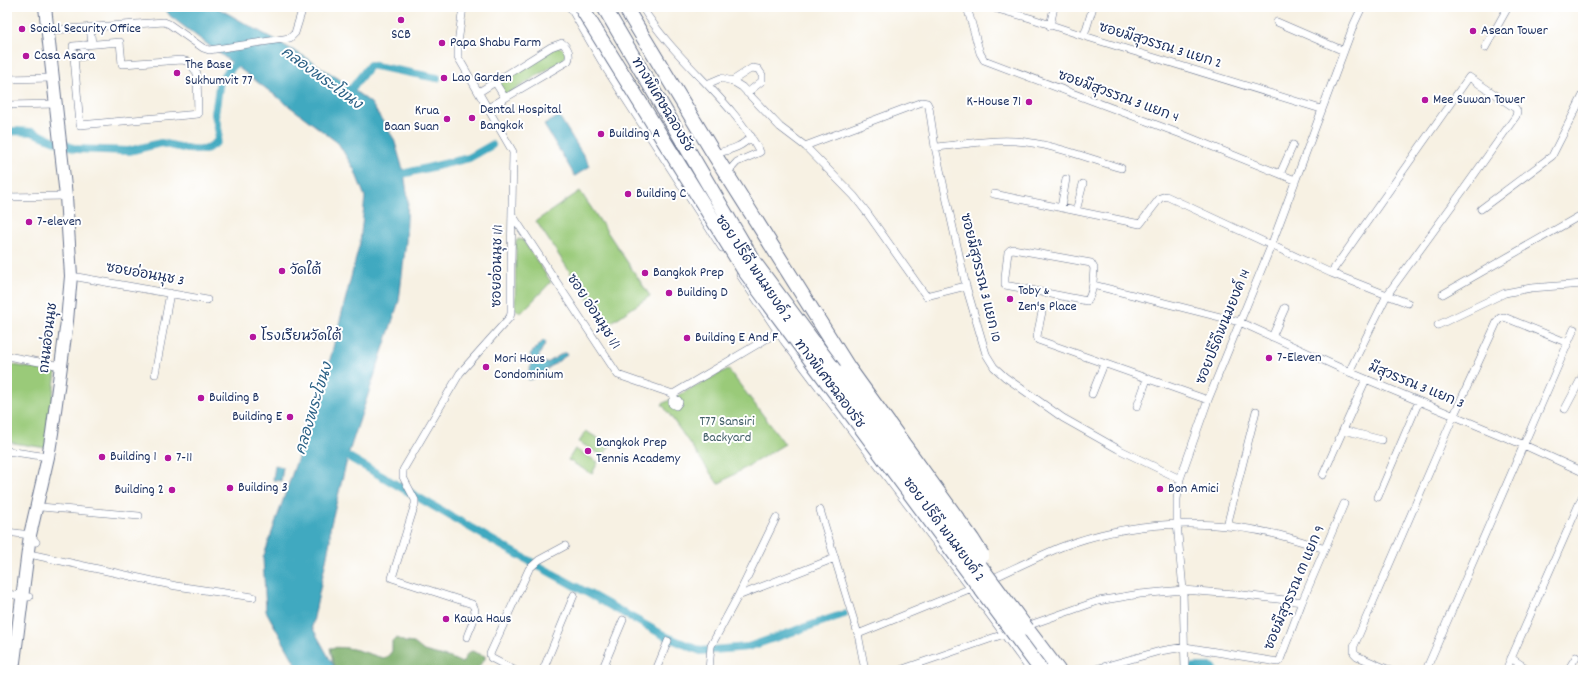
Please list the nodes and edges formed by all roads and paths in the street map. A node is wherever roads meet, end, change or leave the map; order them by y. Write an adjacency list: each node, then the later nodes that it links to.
1 (45, 7): 24 (main road, ถนนอ่อนนุช)
2 (50, 7): 19 (main road, ถนนอ่อนนุช)
3 (304, 7): 18 (street)
4 (463, 7): 29 (street, ซอยอ่อนนุช 1/1)
5 (570, 7): 72 (street, ซอย ปรีดี พนมยงค์ 2)
6 (581, 7): 142 (highway, ทางพิเศษฉลองรัช, bridge)
7 (604, 7): 123 (highway, ทางพิเศษฉลองรัช, bridge)
8 (625, 7): 41 (highway)
9 (642, 7): 28 (street)
10 (967, 7): 44 (street, ซอยมีสุวรรณ 3 แยก 4)
11 (990, 7): 17 (street, ซอยมีสุวรรณ 3 แยก 2)
12 (1054, 7): 17 (street)
13 (1093, 7): 20 (street)
14 (1362, 7): 23 (street, ซอยปรีดีพนมยงค์ 14)
15 (1508, 7): 22 (street)
16 (1277, 22): 23 (street)
17 (1050, 26): 20 (street, ซอยมีสุวรรณ 3 แยก 2)
18 (90, 27): 19 (street); 21 (street)
19 (53, 30): 24 (main road, ถนนอ่อนนุช)
20 (1084, 36): 36 (street, ซอยมีสุวรรณ 3 แยก 2)
21 (92, 44): 21 (street)
22 (1484, 48)
23 (1344, 51): 36 (street, ซอยปรีดีพนมยงค์ 14)
24 (55, 77): 25 (street); 33 (main road, ถนนอ่อนนุช)
25 (7, 79)
26 (732, 81): 28 (street); 30 (street); 30 (street)
27 (495, 82): 29 (street); 32 (street); 32 (street)
28 (706, 84): 37 (street)
29 (479, 92): 35 (street, ซอยอ่อนนุช 1/1)
30 (747, 92): 39 (street)
31 (1582, 97): 52 (street)
32 (505, 98): 35 (street)
33 (58, 103): 34 (street); 50 (main road, ถนนอ่อนนุช)
34 (7, 105)
35 (488, 108): 55 (street, ซอยอ่อนนุช 1/1)
36 (1321, 109): 46 (street, ซอยปรีดีพนมยงค์ 14)
37 (751, 136): 41 (street); 43 (street)
38 (1293, 145): 44 (street)
39 (805, 146): 40 (street, ซอยมีสุวรรณ 3 แยก 10); 61 (street)
40 (935, 147): 42 (street); 61 (street, ซอยมีสุวรรณ 3 แยก 10)
41 (714, 154): 43 (highway)
42 (1122, 168)
43 (727, 173): 123 (highway, bridge)
44 (1280, 174): 46 (street, ซอยมีสุวรรณ 3 แยก 4)
45 (1066, 179): 51 (street)
46 (1295, 180): 56 (street, ซอยปรีดีพนมยงค์ 14)
47 (1083, 184): 53 (street)
48 (994, 194): 51 (street)
49 (7, 196): 50 (street)
50 (68, 196): 58 (main road, ถนนอ่อนนุช)
51 (1061, 208): 53 (street)
52 (1481, 209)
53 (1076, 211): 56 (street)
54 (1583, 214): 63 (street)
55 (513, 216): 72 (street, ซอย อ่อนนุช 1/1); 126 (street, ซอยอ่อนนุช 1/1)
56 (1271, 246): 57 (street); 69 (street, ซอยปรีดีพนมยงค์ 14)
57 (1331, 273): 64 (street); 64 (street)
58 (74, 276): 62 (street, ซอยอ่อนนุช 3); 77 (main road, ถนนอ่อนนุช)
59 (1583, 284): 70 (street)
60 (1093, 285): 60 (street); 69 (street, มีสุวรรณ 3 แยก 3)
61 (966, 286): 98 (street, ซอยมีสุวรรณ 3 แยก 10)
62 (170, 293): 65 (street, ซอยอ่อนนุช 3); 79 (street)
63 (1443, 294)
64 (1387, 295): 66 (street); 78 (street)
65 (207, 300)
66 (1408, 303)
67 (1285, 308): 73 (street)
68 (1042, 312): 76 (street)
69 (1240, 322): 73 (street, มีสุวรรณ 3 แยก 3); 84 (street, ซอยปรีดีพนมยงค์ 14)
70 (1438, 325)
71 (1574, 329): 74 (street)
72 (778, 332): 114 (street, ซอย ปรีดี พนมยงค์ 2)
73 (1272, 337): 78 (street, มีสุวรรณ 3 แยก 3)
74 (1568, 343): 89 (street); 93 (street)
75 (7, 356): 77 (street)
76 (1104, 364): 81 (street); 83 (street)
77 (64, 367): 91 (main road, ถนนอ่อนนุช)
78 (1349, 372): 82 (street, มีสุวรรณ 3 แยก 3)
79 (155, 374)
80 (1583, 375): 87 (street)
81 (1147, 379): 84 (street); 86 (street)
82 (1366, 379): 85 (street, มีสุวรรณ 3 แยก 3); 90 (street)
83 (1092, 394)
84 (1208, 400): 98 (street, ซอยปรีดีพนมยงค์ 14)
85 (1419, 401): 89 (street, มีสุวรรณ 3 แยก 3); 100 (street)
86 (1137, 407)
87 (1565, 409)
88 (1256, 411): 107 (street)
89 (1454, 415): 93 (street, มีสุวรรณ 3 แยก 3); 146 (street)
90 (1343, 430): 92 (street); 97 (street)
91 (55, 434): 95 (main road, ถนนอ่อนนุช); 102 (main road, ถนนอ่อนนุช)
92 (1382, 440)
93 (1524, 445): 96 (street, มีสุวรรณ 3 แยก 3); 147 (street)
94 (7, 451): 95 (street)
95 (48, 458): 109 (main road, ถนนอ่อนนุช)
96 (1583, 472)
97 (1323, 475)
98 (1180, 479): 106 (street, ซอยปรีดีพนมยงค์ 14)
99 (1583, 495): 130 (street)
100 (1378, 497)
101 (1344, 504): 111 (street, ซอยมีสุวรรณ ๓ แยก 9)
102 (41, 507): 104 (street); 109 (main road, ถนนอ่อนนุช)
103 (820, 510): 113 (street)
104 (139, 516)
105 (776, 518): 118 (street)
106 (1177, 523): 107 (street); 114 (street); 115 (street, ซอยปรีดีพนมยงค์ 14)
107 (1227, 526): 111 (street)
108 (7, 532): 109 (street)
109 (33, 538): 112 (main road, ถนนอ่อนนุช); 119 (main road, ถนนอ่อนนุช)
110 (566, 546): 131 (street)
111 (1325, 549): 121 (street, ซอยมีสุวรรณ ๓ แยก 9)
112 (34, 556): 119 (main road, ถนนอ่อนนุช); 120 (street)
113 (835, 558): 118 (street); 124 (street)
114 (971, 588): 124 (street); 125 (street, ซอย ปรีดี พนมยงค์ 2)
115 (1183, 590): 121 (street); 125 (street); 128 (street, ซอยปรีดีพนมยงค์ 14)
116 (7, 594): 119 (street)
117 (574, 595): 135 (street)
118 (738, 596): 138 (street)
119 (25, 597): 132 (main road, ถนนอ่อนนุช); 133 (main road, ถนนอ่อนนุช)
120 (253, 597)
121 (1302, 602): 128 (street, ซอยมีสุวรรณ ๓ แยก 9)
122 (623, 620): 136 (street)
123 (1027, 629): 143 (highway, ทางพิเศษฉลองรัช)
124 (858, 634): 139 (street)
125 (1003, 634): 140 (street); 141 (street, ซอย ปรีดี พนมยงค์ 2)
126 (466, 637)
127 (668, 641): 137 (street)
128 (1185, 647): 144 (street); 145 (street, ซอยปรีดีพนมยงค์ 14)
129 (1576, 657): 150 (street)
130 (1511, 658): 148 (street); 149 (street)
131 (504, 668): 134 (street)
132 (13, 670)
133 (20, 670)
134 (514, 670)
135 (543, 670)
136 (602, 670)
137 (656, 670)
138 (709, 670)
139 (865, 670)
140 (900, 670)
141 (1030, 670)
142 (1041, 670)
143 (1058, 670)
144 (1092, 670)
145 (1185, 670)
146 (1389, 670)
147 (1426, 670)
148 (1506, 670)
149 (1529, 670)
150 (1568, 670)

